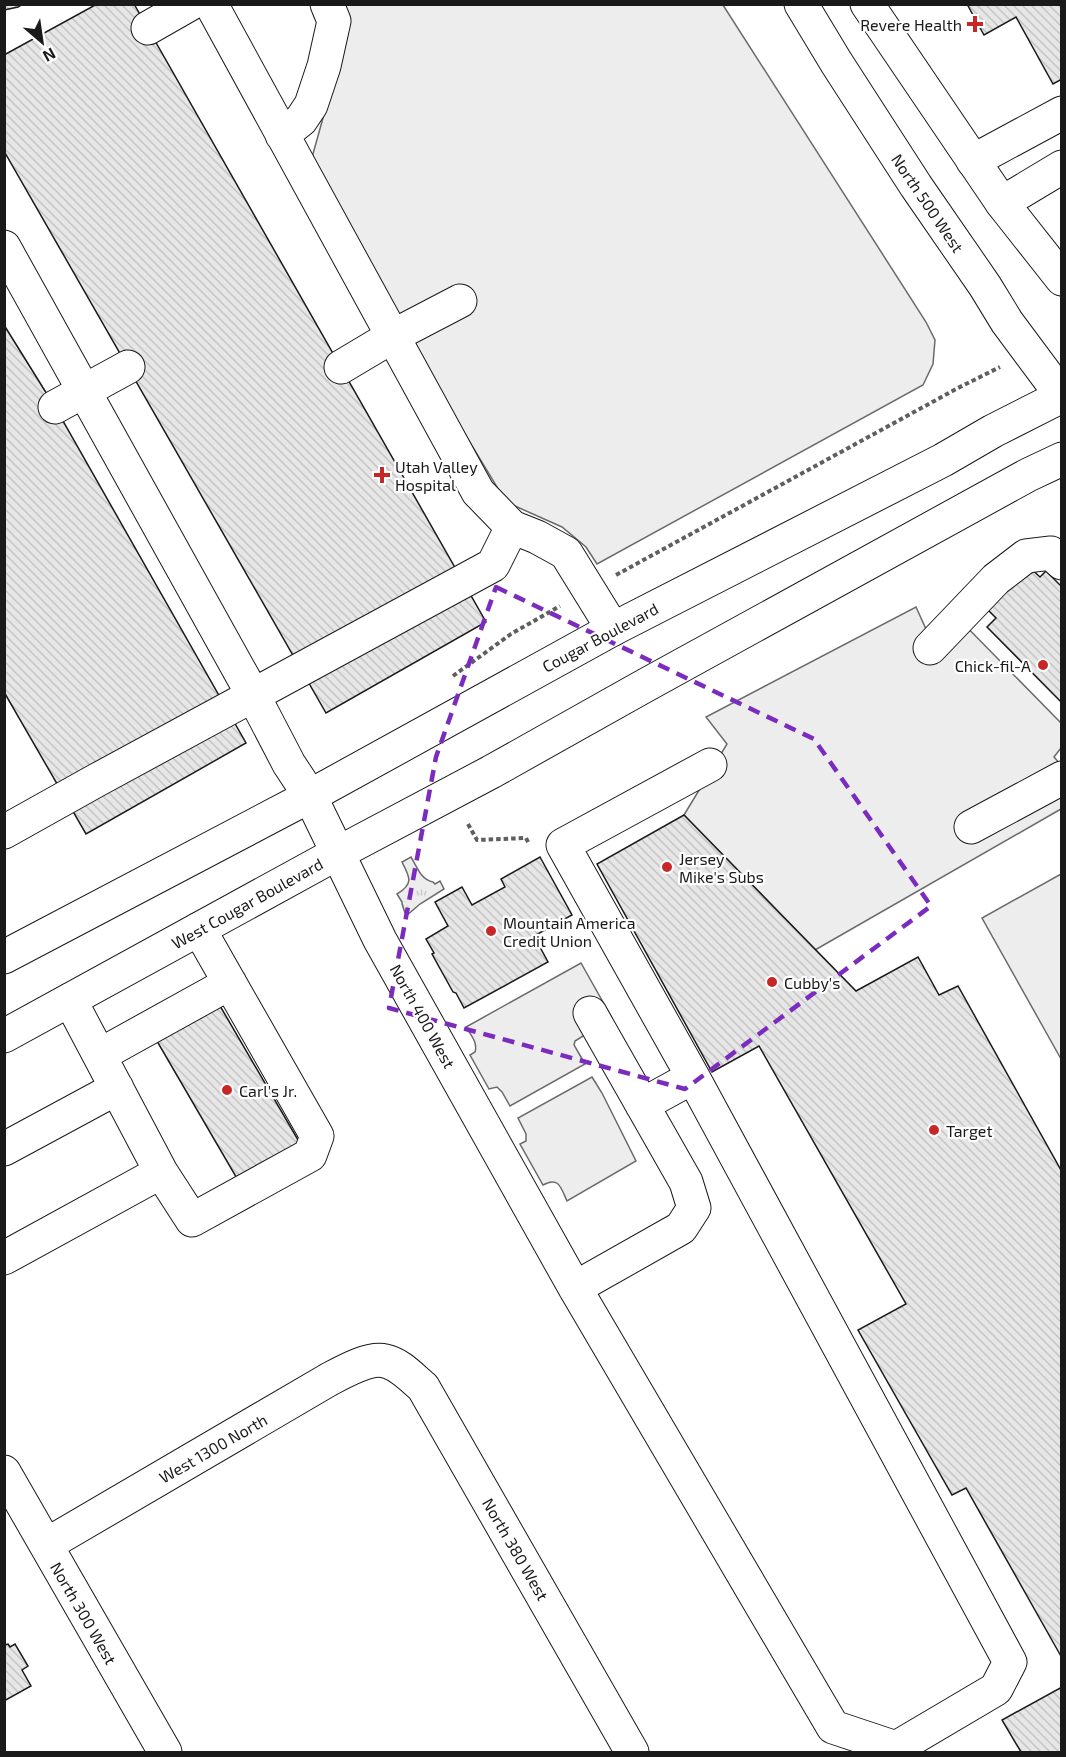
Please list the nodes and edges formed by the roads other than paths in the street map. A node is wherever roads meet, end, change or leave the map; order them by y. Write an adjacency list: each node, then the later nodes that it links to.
1 (190, 4): 6 (main road)
2 (211, 4): 8 (main road)
3 (327, 4): 8 (main road)
4 (801, 4): 19 (main road, North 500 West)
5 (867, 4): 9 (main road)
6 (148, 28)
7 (1062, 113): 9 (main road)
8 (282, 135): 15 (main road)
9 (973, 161): 11 (main road)
10 (1062, 167): 11 (main road)
11 (1002, 203): 13 (main road)
12 (4, 247): 18 (main road, North 400 West)
13 (1062, 279)
14 (460, 302): 15 (main road)
15 (393, 336): 17 (main road); 22 (main road)
16 (128, 367): 18 (main road)
17 (341, 367)
18 (84, 391): 20 (main road); 26 (main road, North 400 West)
19 (1062, 396): 24 (main road, Cougar Boulevard)
20 (55, 407)
21 (1062, 459): 32 (main road, West Cougar Boulevard)
22 (512, 527): 24 (main road); 26 (main road)
23 (1062, 563): 25 (main road)
24 (612, 629): 29 (main road, Cougar Boulevard)
25 (930, 648)
26 (253, 695): 29 (main road, North 400 West); 31 (main road)
27 (710, 765): 40 (main road)
28 (1062, 778): 30 (main road)
29 (310, 796): 32 (main road, North 400 West); 34 (main road, Cougar Boulevard)
30 (971, 827)
31 (4, 832)
32 (338, 854): 33 (main road, West Cougar Boulevard); 46 (main road, North 400 West)
33 (200, 929): 35 (main road); 36 (main road, West Cougar Boulevard)
34 (4, 957)
35 (230, 983): 39 (main road); 44 (main road)
36 (70, 1000): 38 (main road, West Cougar Boulevard); 39 (main road)
37 (591, 1013): 42 (main road)
38 (4, 1036)
39 (100, 1055): 41 (main road)
40 (693, 1077): 42 (main road); 50 (main road)
41 (117, 1088): 43 (main road); 44 (main road)
42 (642, 1105): 46 (main road)
43 (4, 1149)
44 (161, 1172): 45 (main road)
45 (4, 1258)
46 (575, 1288): 50 (main road, North 400 West)
47 (384, 1360): 49 (main road, West 1300 North); 52 (main road, North 380 West)
48 (4, 1472): 49 (main road, North 300 West)
49 (46, 1545): 51 (main road, North 300 West)
50 (898, 1750)
51 (165, 1752)
52 (632, 1752)

